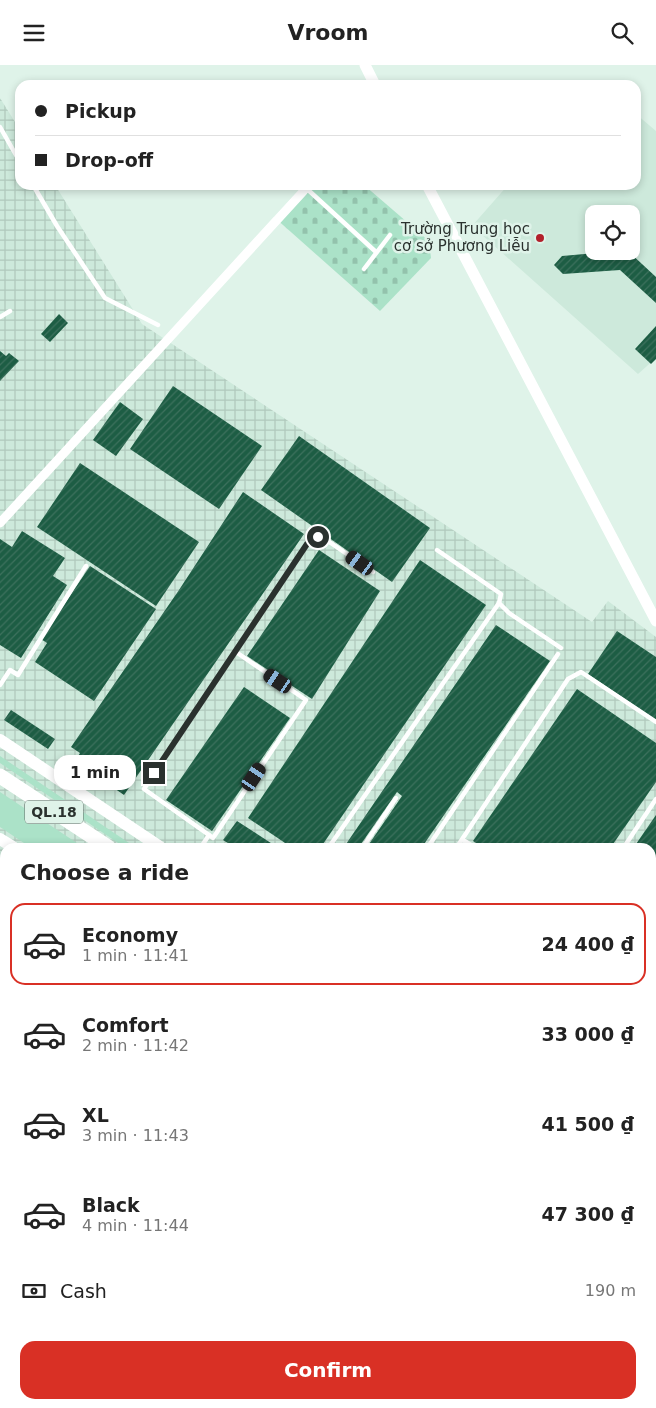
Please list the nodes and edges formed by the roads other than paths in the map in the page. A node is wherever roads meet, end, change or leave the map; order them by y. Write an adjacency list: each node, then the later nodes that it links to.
1 (365, 65): 2 (street)
2 (372, 80)
3 (0, 127): 4 (lane)
4 (15, 153)
5 (36, 190): 14 (lane)
6 (305, 190): 15 (street)
7 (311, 190): 10 (lane)
8 (430, 190): 20 (street)
9 (390, 235): 10 (lane)
10 (376, 252): 11 (lane)
11 (364, 269)
12 (10, 311): 13 (lane)
13 (0, 317)
14 (158, 325)
15 (0, 523)
16 (437, 550): 19 (lane)
17 (86, 566): 24 (lane)
18 (373, 572): 22 (lane)
19 (499, 603): 21 (lane); 35 (lane)
20 (656, 621)
21 (561, 648)
22 (236, 652): 30 (lane); 30 (lane)
23 (558, 654): 37 (lane)
24 (0, 685)
25 (656, 722): 31 (lane)
26 (0, 740): 33 (main road)
27 (0, 775): 32 (highway, QL.18)
28 (396, 798): 36 (lane)
29 (656, 799): 40 (lane)
30 (209, 835): 34 (lane)
31 (463, 840): 38 (lane); 39 (lane)
32 (102, 843)
33 (154, 843)
34 (204, 843)
35 (332, 843)
36 (366, 843)
37 (431, 843)
38 (460, 843)
39 (468, 843)
40 (627, 843)

